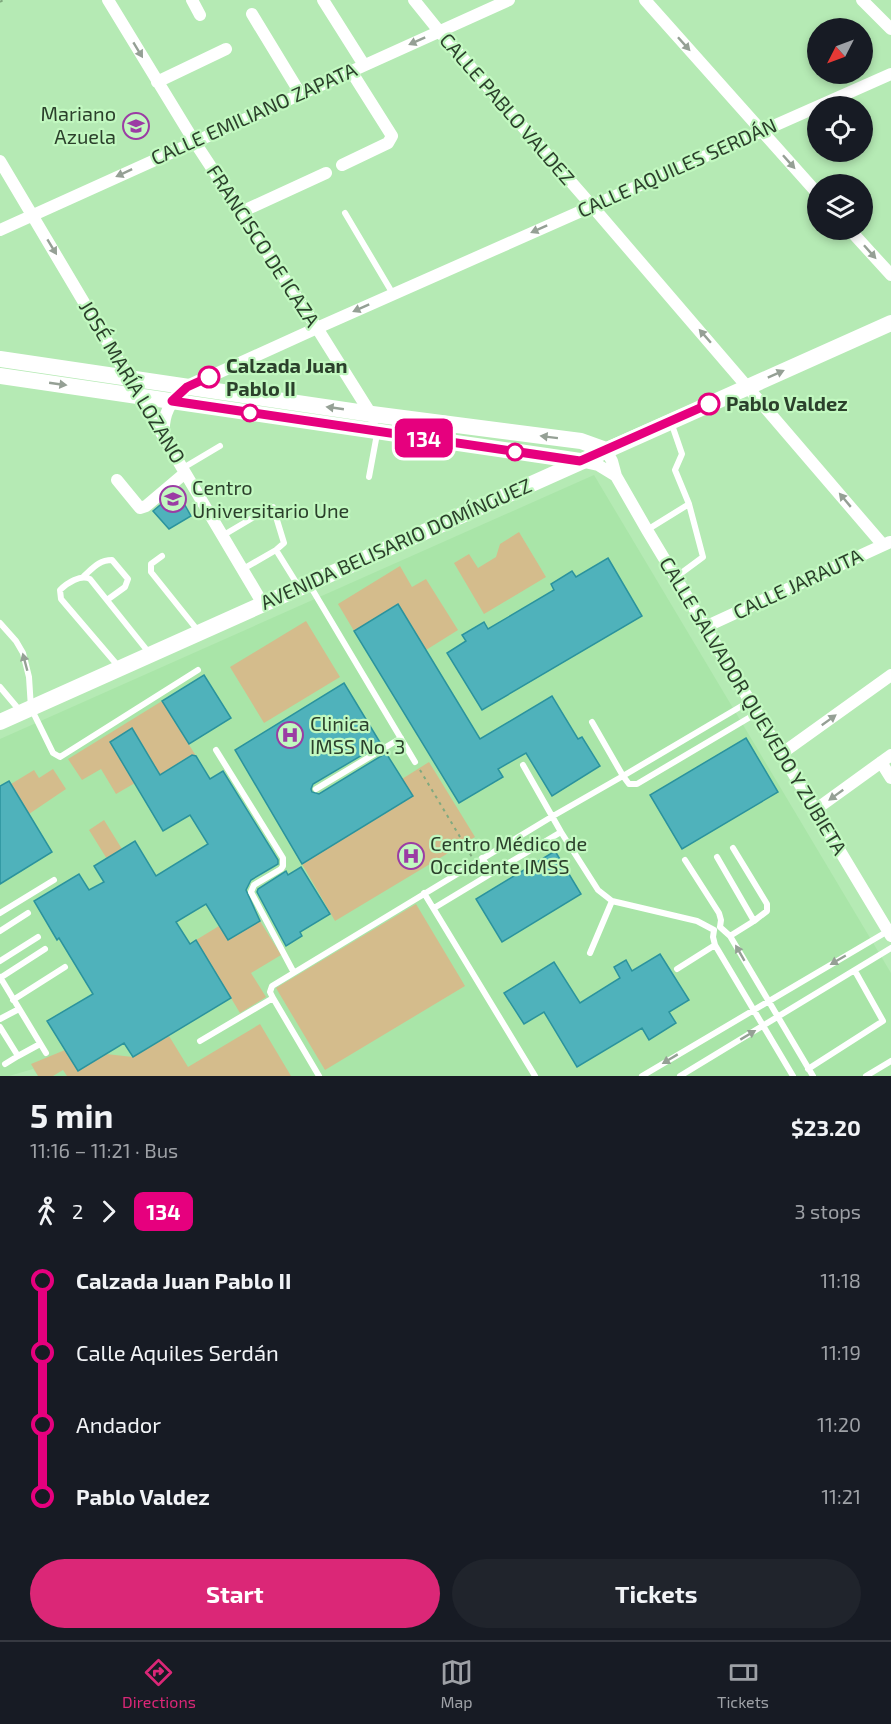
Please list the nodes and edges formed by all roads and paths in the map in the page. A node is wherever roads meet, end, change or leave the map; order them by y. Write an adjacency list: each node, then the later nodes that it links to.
1 (108, 0): 16 (street, FRANCISCO DE ICAZA, one-way to 16)
2 (192, 0): 9 (street)
3 (323, 0): 13 (street)
4 (414, 0): 11 (street, CALLE PABLO VALDEZ)
5 (509, 0): 11 (street, CALLE EMILIANO ZAPATA)
6 (645, 0): 18 (street, one-way to 18)
7 (862, 0): 10 (street)
8 (252, 14): 17 (street)
9 (200, 15)
10 (891, 29)
11 (439, 31): 13 (street, CALLE EMILIANO ZAPATA, one-way to 13); 24 (street, CALLE PABLO VALDEZ)
12 (226, 49): 16 (street)
13 (364, 65): 14 (street, CALLE EMILIANO ZAPATA)
14 (351, 71): 17 (street, CALLE EMILIANO ZAPATA); 21 (street)
15 (891, 74): 18 (street, CALLE AQUILES SERDÁN)
16 (157, 82): 19 (street, FRANCISCO DE ICAZA)
17 (300, 93): 19 (street, CALLE EMILIANO ZAPATA)
18 (761, 131): 23 (street, one-way to 23); 24 (street, CALLE AQUILES SERDÁN)
19 (194, 141): 25 (street, FRANCISCO DE ICAZA); 27 (street, CALLE EMILIANO ZAPATA, one-way to 27)
20 (0, 161): 27 (street, JOSÉ MARÍA LOZANO)
21 (342, 165)
22 (326, 173): 25 (street)
23 (807, 182)
24 (592, 206): 31 (street, CALLE AQUILES SERDÁN, one-way to 31); 37 (street, CALLE PABLO VALDEZ, one-way to 24)
25 (241, 212): 33 (street, FRANCISCO DE ICAZA)
26 (345, 213): 31 (lane)
27 (33, 215): 28 (street, CALLE EMILIANO ZAPATA); 36 (street, JOSÉ MARÍA LOZANO, one-way to 36)
28 (0, 230)
29 (859, 240): 30 (street, one-way to 30)
30 (891, 275)
31 (393, 294): 33 (street, CALLE AQUILES SERDÁN, one-way to 33)
32 (891, 322): 37 (main road, AVENIDA BELISARIO DOMÍNGUEZ, one-way to 32)
33 (316, 328): 38 (street, CALLE AQUILES SERDÁN); 41 (street, FRANCISCO DE ICAZA)
34 (0, 359): 36 (main road)
35 (0, 376): 39 (main road, one-way to 39)
36 (129, 378): 38 (main road); 39 (street, JOSÉ MARÍA LOZANO)
37 (748, 386): 42 (main road, AVENIDA BELISARIO DOMÍNGUEZ); 55 (street, CALLE PABLO VALDEZ, one-way to 37)
38 (187, 387): 40 (street, CALLE AQUILES SERDÁN); 41 (main road, one-way to 38)
39 (140, 397): 40 (main road); 44 (street, JOSÉ MARÍA LOZANO)
40 (172, 401): 43 (main road); 44 (street)
41 (372, 414): 43 (street, FRANCISCO DE ICAZA); 46 (main road, one-way to 41)
42 (670, 422): 46 (main road, AVENIDA BELISARIO DOMÍNGUEZ); 52 (lane)
43 (378, 432): 47 (main road); 50 (lane)
44 (164, 437): 48 (street, JOSÉ MARÍA LOZANO)
45 (220, 446): 48 (lane)
46 (606, 450): 47 (main road, AVENIDA BELISARIO DOMÍNGUEZ); 49 (street, CALLE SALVADOR QUEVEDO Y ZUBIETA)
47 (580, 461): 49 (street); 61 (main road, AVENIDA BELISARIO DOMÍNGUEZ)
48 (184, 470): 51 (street); 54 (street, JOSÉ MARÍA LOZANO)
49 (616, 476): 53 (street, CALLE SALVADOR QUEVEDO Y ZUBIETA)
50 (369, 477)
51 (117, 480)
52 (689, 504): 53 (lane); 60 (lane)
53 (647, 530): 60 (street, CALLE SALVADOR QUEVEDO Y ZUBIETA)
54 (221, 536): 56 (lane); 58 (street, JOSÉ MARÍA LOZANO)
55 (887, 543): 65 (street, CALLE JARAUTA)
56 (276, 550): 58 (lane); 61 (lane)
57 (162, 556): 66 (lane)
58 (242, 570): 63 (street, JOSÉ MARÍA LOZANO)
59 (84, 576): 62 (lane); 62 (lane); 68 (lane)
60 (675, 577): 65 (street, CALLE SALVADOR QUEVEDO Y ZUBIETA)
61 (304, 586): 63 (main road, AVENIDA BELISARIO DOMÍNGUEZ); 77 (lane)
62 (107, 600): 67 (lane)
63 (263, 604): 66 (main road, AVENIDA BELISARIO DOMÍNGUEZ)
64 (0, 623): 73 (lane, one-way to 64)
65 (705, 627): 72 (street, CALLE SALVADOR QUEVEDO Y ZUBIETA)
66 (199, 633): 67 (main road, AVENIDA BELISARIO DOMÍNGUEZ)
67 (151, 654): 68 (main road, AVENIDA BELISARIO DOMÍNGUEZ)
68 (120, 668): 73 (main road, AVENIDA BELISARIO DOMÍNGUEZ)
69 (198, 670): 73 (lane)
70 (891, 675): 79 (street, one-way to 70)
71 (0, 687): 73 (lane)
72 (750, 701): 74 (street, CALLE SALVADOR QUEVEDO Y ZUBIETA); 83 (lane)
73 (26, 710): 75 (main road, AVENIDA BELISARIO DOMÍNGUEZ)
74 (757, 713): 79 (street, CALLE SALVADOR QUEVEDO Y ZUBIETA); 83 (lane)
75 (0, 722)
76 (592, 722): 83 (lane)
77 (401, 738): 81 (lane); 85 (lane)
78 (216, 750): 114 (lane)
79 (781, 754): 86 (street, CALLE SALVADOR QUEVEDO Y ZUBIETA)
80 (886, 759): 84 (street); 86 (street, one-way to 86)
81 (415, 762): 93 (path)
82 (523, 765): 87 (lane)
83 (623, 776): 87 (lane)
84 (891, 778)
85 (315, 789)
86 (815, 810): 104 (street, CALLE SALVADOR QUEVEDO Y ZUBIETA)
87 (553, 816): 88 (lane); 91 (lane)
88 (561, 832): 94 (lane); 97 (lane)
89 (733, 848): 101 (lane)
90 (717, 857): 101 (lane)
91 (482, 858): 93 (lane); 94 (lane)
92 (685, 860): 102 (lane)
93 (475, 862): 96 (lane)
94 (492, 873): 98 (lane)
95 (54, 880): 99 (lane)
96 (424, 893): 98 (lane); 114 (lane)
97 (612, 901): 102 (lane); 110 (lane)
98 (434, 908): 135 (lane)
99 (0, 913)
100 (28, 913): 103 (lane)
101 (754, 921): 105 (lane)
102 (717, 929): 105 (lane); 107 (lane)
103 (0, 931)
104 (890, 933): 119 (lane, one-way to 119)
105 (730, 936): 119 (lane, one-way to 105)
106 (38, 937): 111 (lane)
107 (715, 945): 113 (lane); 121 (lane)
108 (891, 948): 115 (lane)
109 (45, 949): 116 (lane)
110 (590, 953)
111 (0, 961)
112 (65, 968): 118 (lane)
113 (677, 969)
114 (293, 971): 117 (lane)
115 (855, 971): 122 (lane); 133 (lane)
116 (0, 978): 118 (lane)
117 (273, 998): 127 (lane); 134 (lane)
118 (13, 1000): 120 (lane)
119 (768, 1001): 121 (lane); 122 (lane)
120 (19, 1009): 123 (lane); 128 (lane)
121 (753, 1010): 124 (lane); 136 (lane, one-way to 136)
122 (777, 1017): 124 (lane); 133 (lane)
123 (0, 1019)
124 (763, 1026): 137 (lane, one-way to 124); 138 (lane)
125 (0, 1027): 126 (lane)
126 (2, 1036): 130 (lane)
127 (200, 1041)
128 (40, 1044): 129 (lane); 130 (lane)
129 (46, 1053)
130 (18, 1056): 132 (lane)
131 (890, 1063): 140 (lane)
132 (5, 1064)
133 (808, 1069): 139 (lane)
134 (320, 1076)
135 (535, 1076)
136 (642, 1076)
137 (680, 1076)
138 (793, 1076)
139 (813, 1076)
140 (866, 1076)

